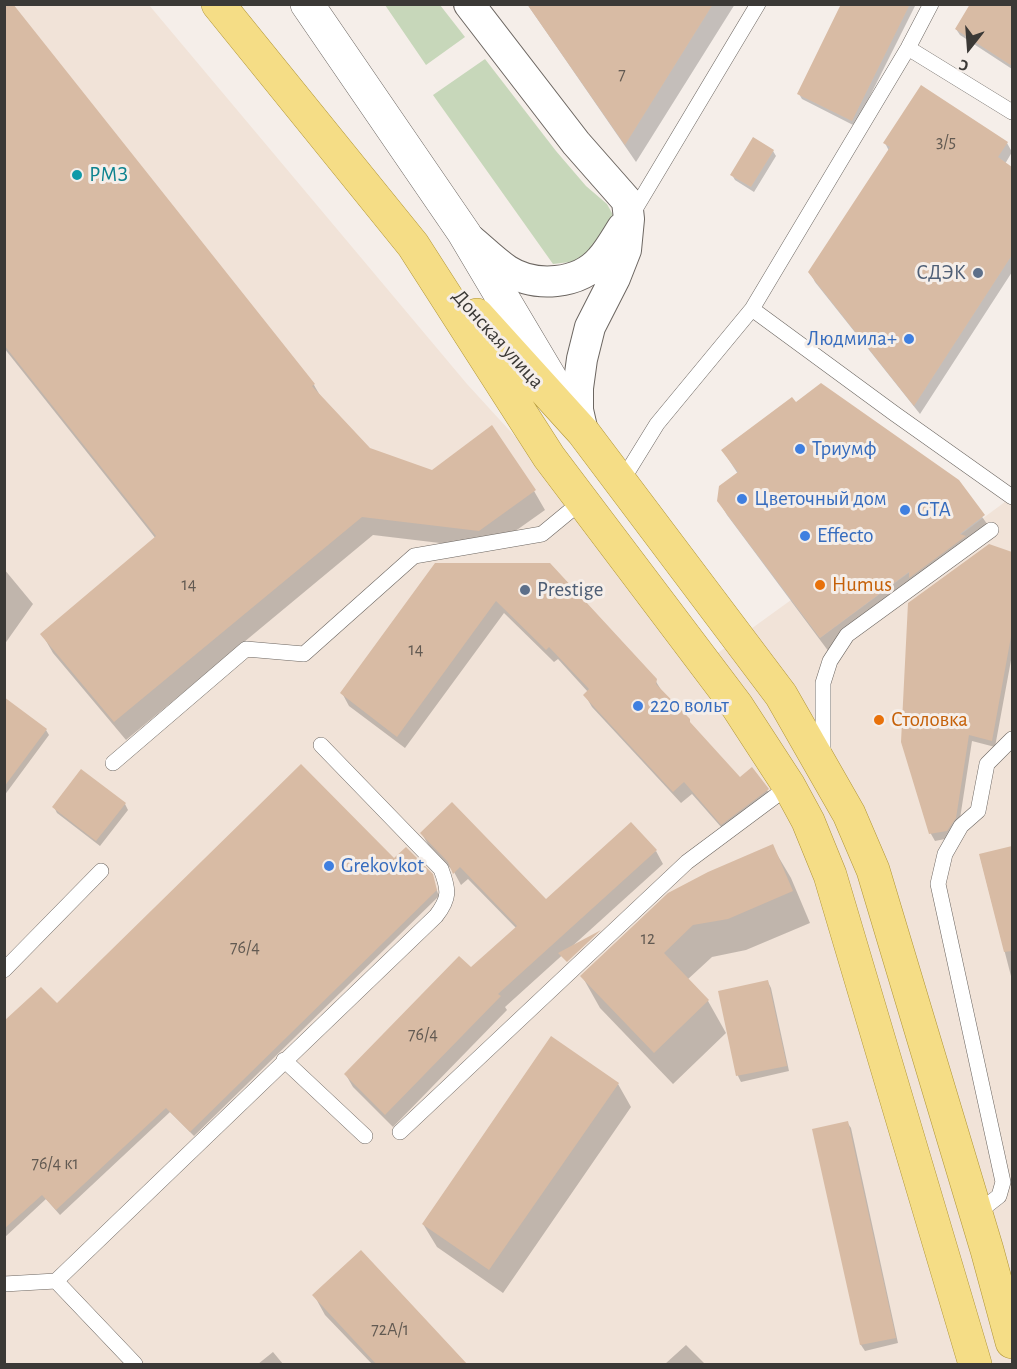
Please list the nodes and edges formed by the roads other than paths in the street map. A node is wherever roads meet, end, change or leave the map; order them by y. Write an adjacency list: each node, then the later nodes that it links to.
1 (218, 4): 10 (main road)
2 (307, 4): 9 (main road, Донская улица)
3 (469, 4): 8 (street)
4 (758, 4): 8 (lane)
5 (931, 4): 6 (lane)
6 (908, 48): 7 (lane); 11 (lane)
7 (1012, 112)
8 (629, 219): 9 (street); 12 (street)
9 (465, 235): 12 (main road, Донская улица)
10 (413, 245): 12 (main road, Донская улица); 15 (main road)
11 (752, 309): 13 (lane); 14 (lane)
12 (583, 432): 13 (main road, Донская улица)
13 (624, 487): 20 (main road, Донская улица)
14 (1012, 497)
15 (582, 501): 19 (lane); 21 (main road)
16 (991, 531): 20 (lane)
17 (1012, 739): 27 (lane)
18 (321, 745): 24 (lane)
19 (113, 763)
20 (826, 773): 27 (main road, Донская улица)
21 (789, 786): 25 (lane); 34 (main road)
22 (101, 871): 23 (lane)
23 (4, 970)
24 (284, 1060): 26 (lane); 29 (lane)
25 (400, 1132)
26 (365, 1136)
27 (976, 1214): 28 (main road, Донская улица)
28 (987, 1250): 31 (main road); 32 (main road, Донская улица)
29 (56, 1281): 30 (lane); 33 (lane)
30 (4, 1284)
31 (1012, 1314)
32 (1012, 1342)
33 (135, 1365)
34 (975, 1365)

